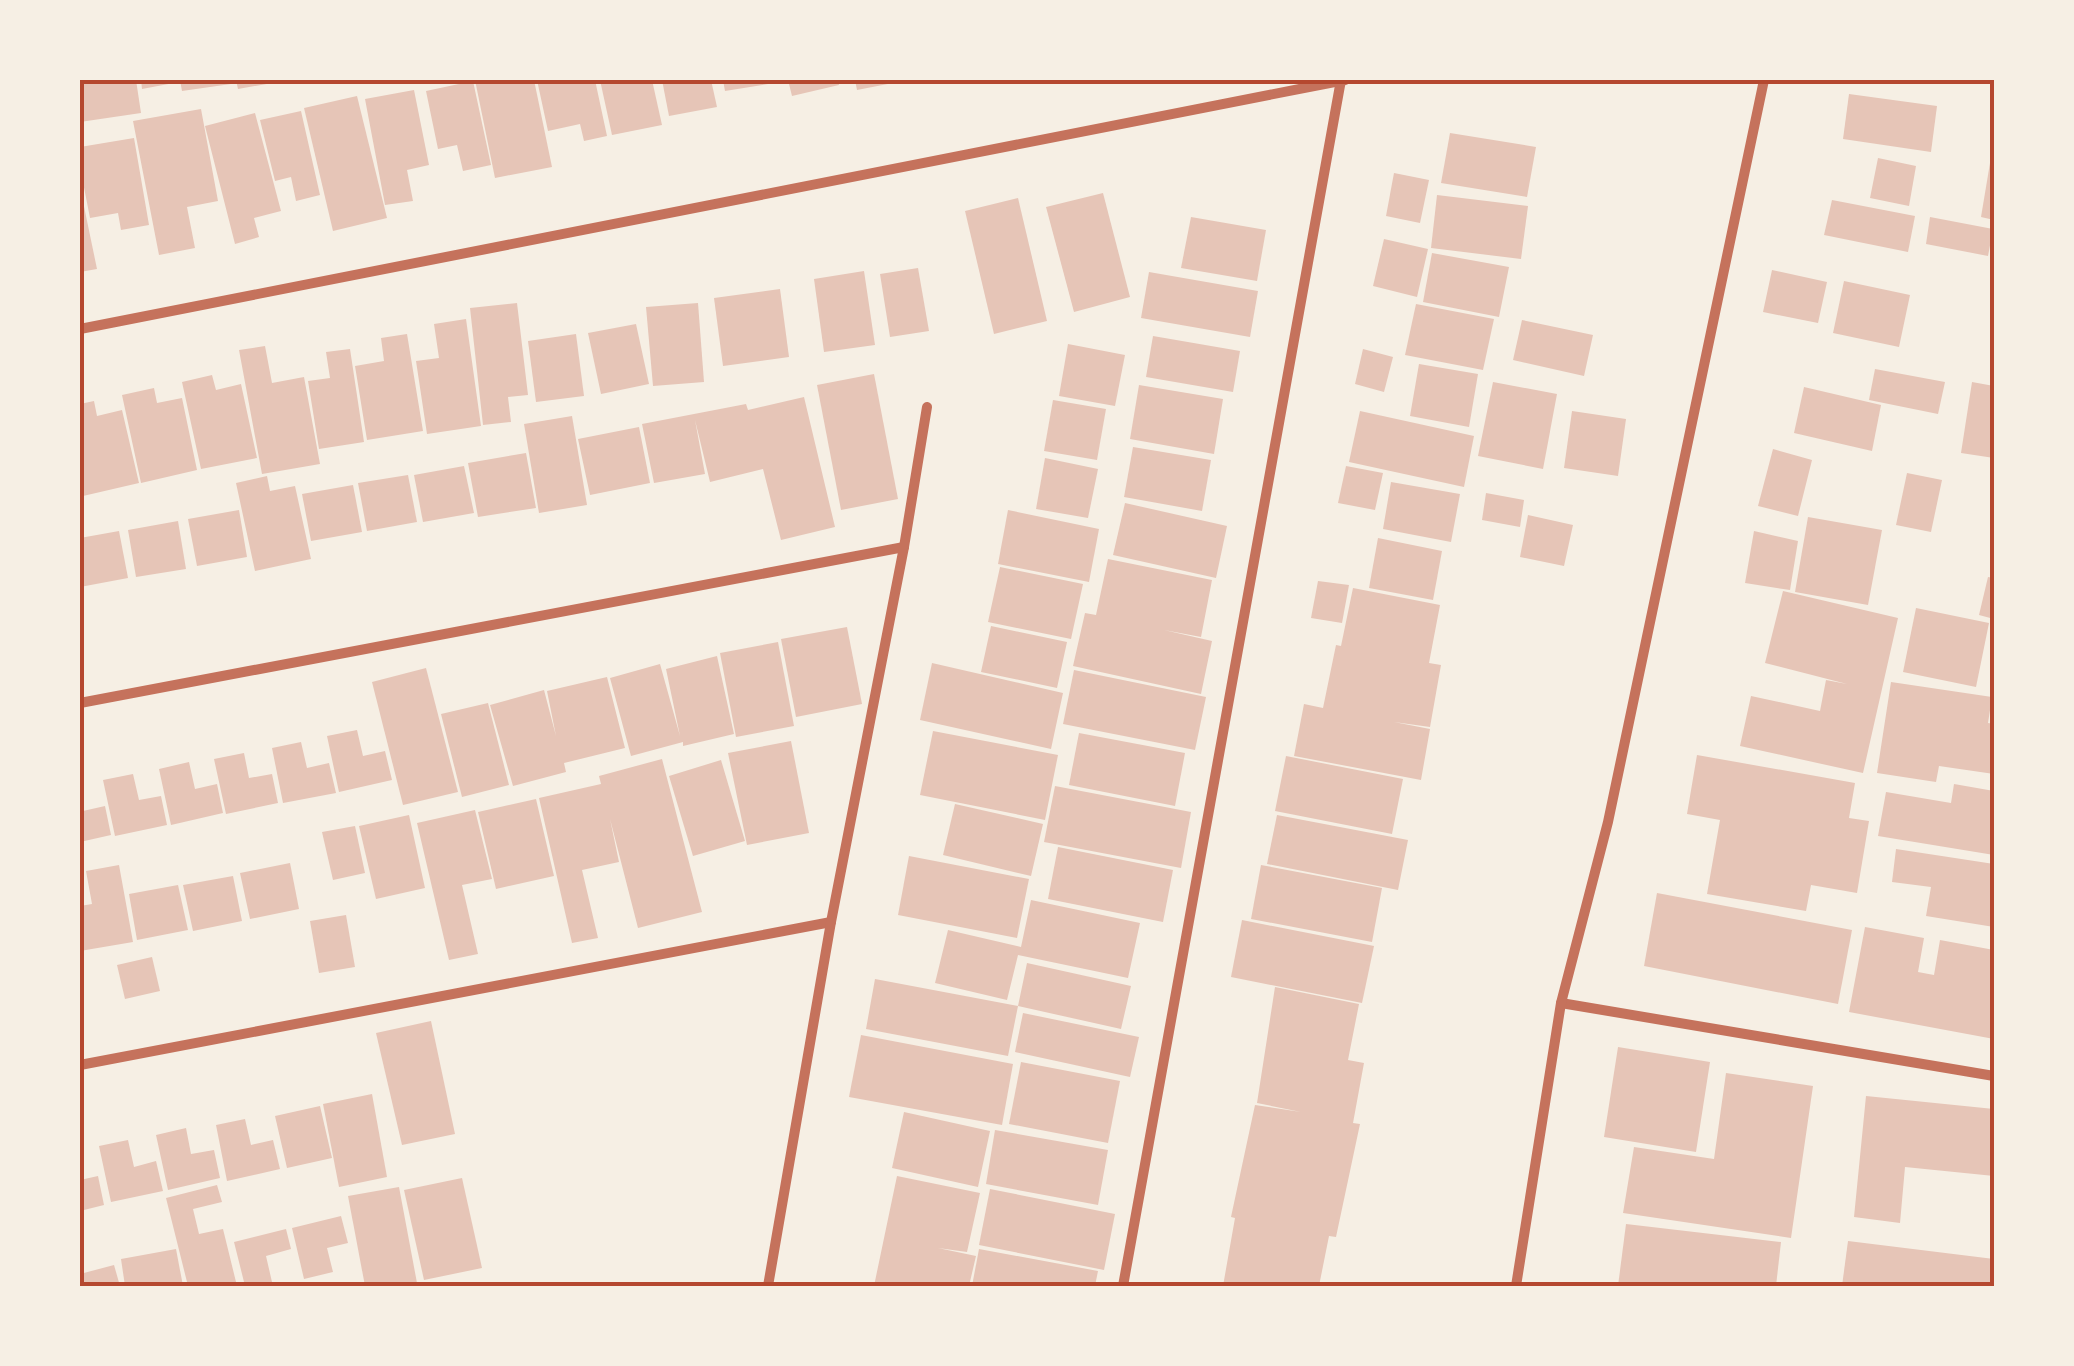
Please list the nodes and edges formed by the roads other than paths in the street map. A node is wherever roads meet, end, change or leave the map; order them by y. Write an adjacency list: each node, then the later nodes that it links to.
1 (1342, 80): 3 (street); 12 (street)
2 (1764, 80): 8 (street)
3 (80, 330)
4 (927, 407): 5 (street)
5 (904, 547): 6 (street); 7 (street)
6 (80, 702)
7 (831, 922): 9 (street); 11 (street)
8 (1561, 1003): 10 (street); 13 (street)
9 (80, 1065)
10 (1994, 1076)
11 (768, 1286)
12 (1124, 1286)
13 (1516, 1286)

